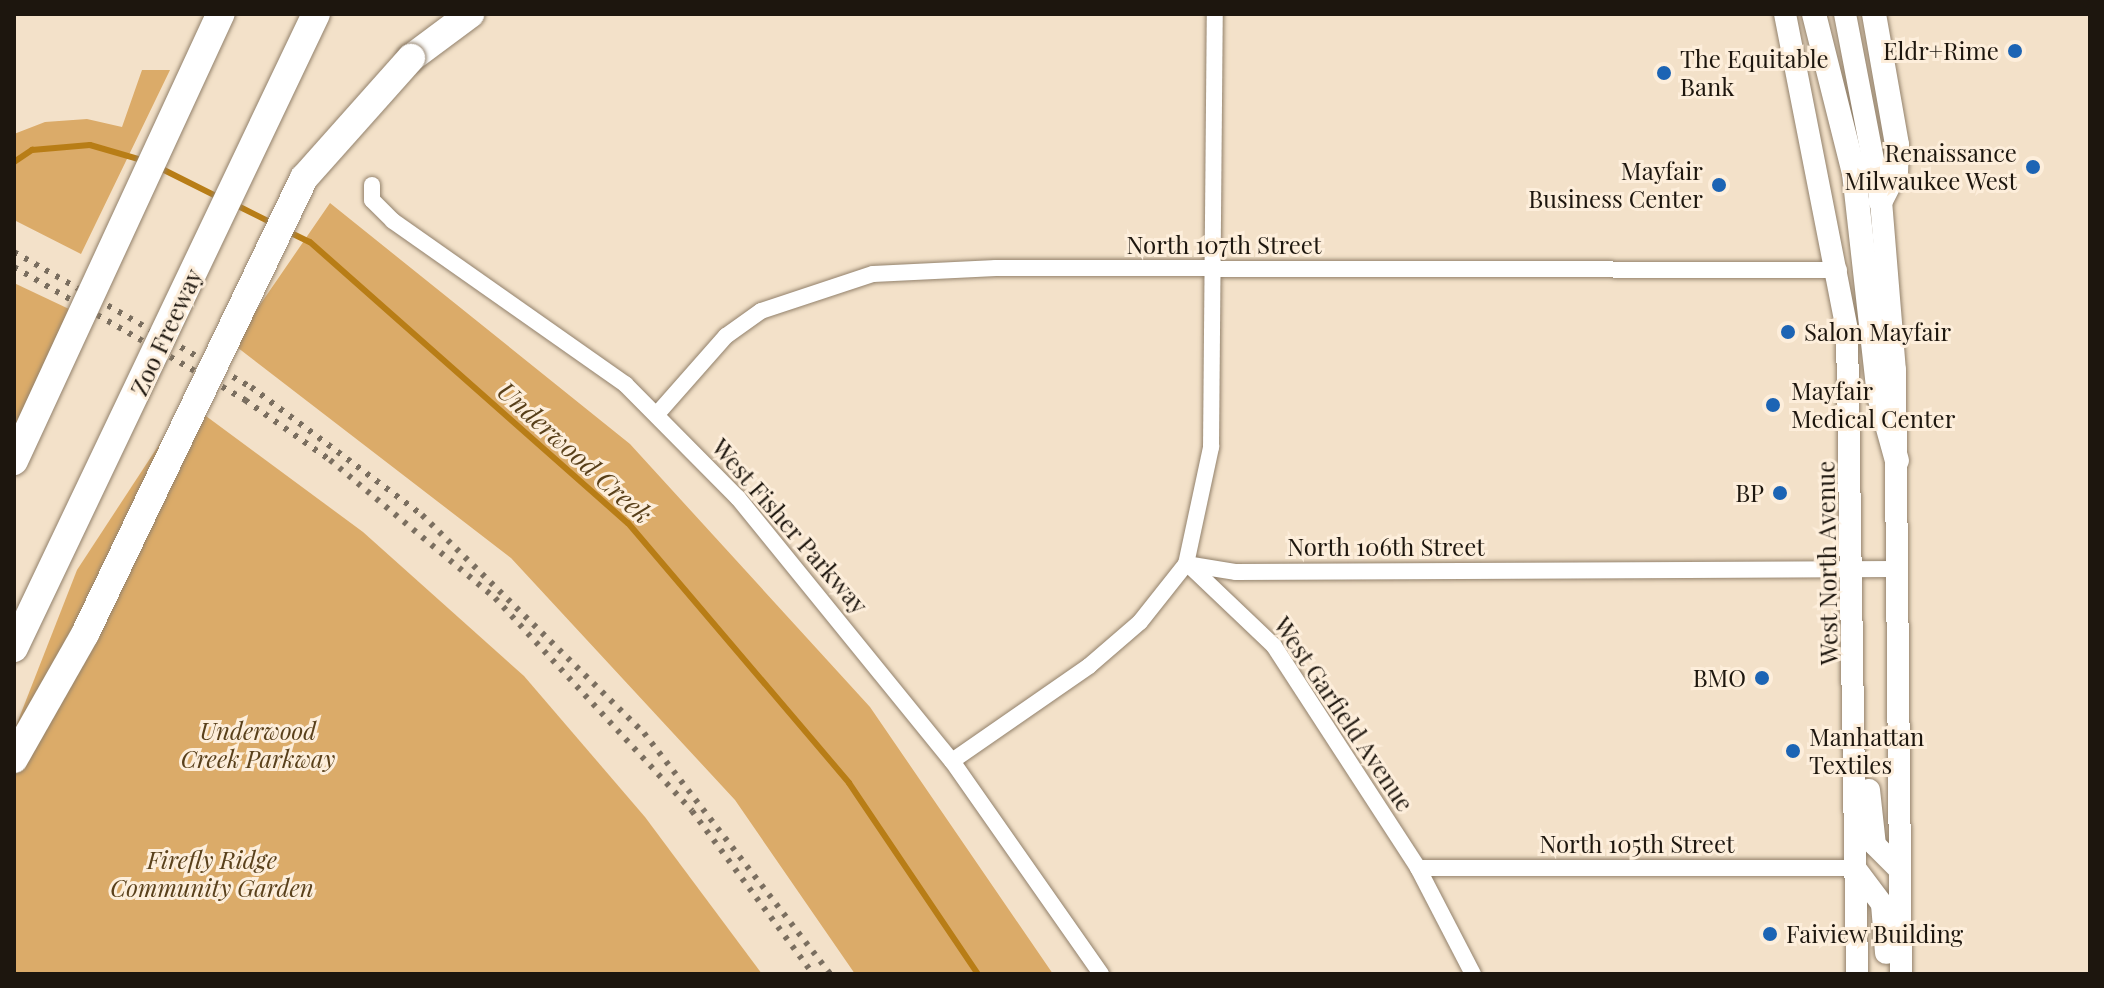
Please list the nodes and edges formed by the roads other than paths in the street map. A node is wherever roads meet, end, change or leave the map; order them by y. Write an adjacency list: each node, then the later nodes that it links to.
1 (221, 14): 14 (highway, bridge)
2 (316, 14): 20 (highway, Zoo Freeway, bridge)
3 (470, 14): 21 (highway, bridge)
4 (1215, 14): 11 (street)
5 (1785, 14): 12 (main road, West North Avenue)
6 (1814, 14): 15 (main road)
7 (1845, 14): 10 (main road)
8 (1874, 14): 10 (main road)
9 (372, 185): 13 (street, West Fisher Parkway)
10 (1881, 201): 15 (main road)
11 (1217, 268): 12 (street, North 107th Street); 13 (street, North 107th Street); 16 (street)
12 (1839, 270): 17 (main road, West North Avenue)
13 (658, 413): 22 (street, West Fisher Parkway)
14 (14, 461)
15 (1897, 461): 18 (main road)
16 (1186, 564): 17 (street, North 106th Street); 22 (street); 23 (street, West Garfield Avenue)
17 (1853, 569): 18 (street, North 106th Street); 19 (main road, West North Avenue)
18 (1896, 569): 25 (main road)
19 (1854, 635): 24 (main road, West North Avenue); 25 (main road)
20 (14, 648)
21 (14, 759)
22 (952, 761): 26 (street, West Fisher Parkway)
23 (1418, 868): 24 (street, North 105th Street); 27 (street, West Garfield Avenue)
24 (1855, 868): 28 (main road, West North Avenue); 29 (main road)
25 (1900, 870): 30 (main road)
26 (1101, 974)
27 (1473, 974)
28 (1857, 974)
29 (1889, 974)
30 (1901, 974)

